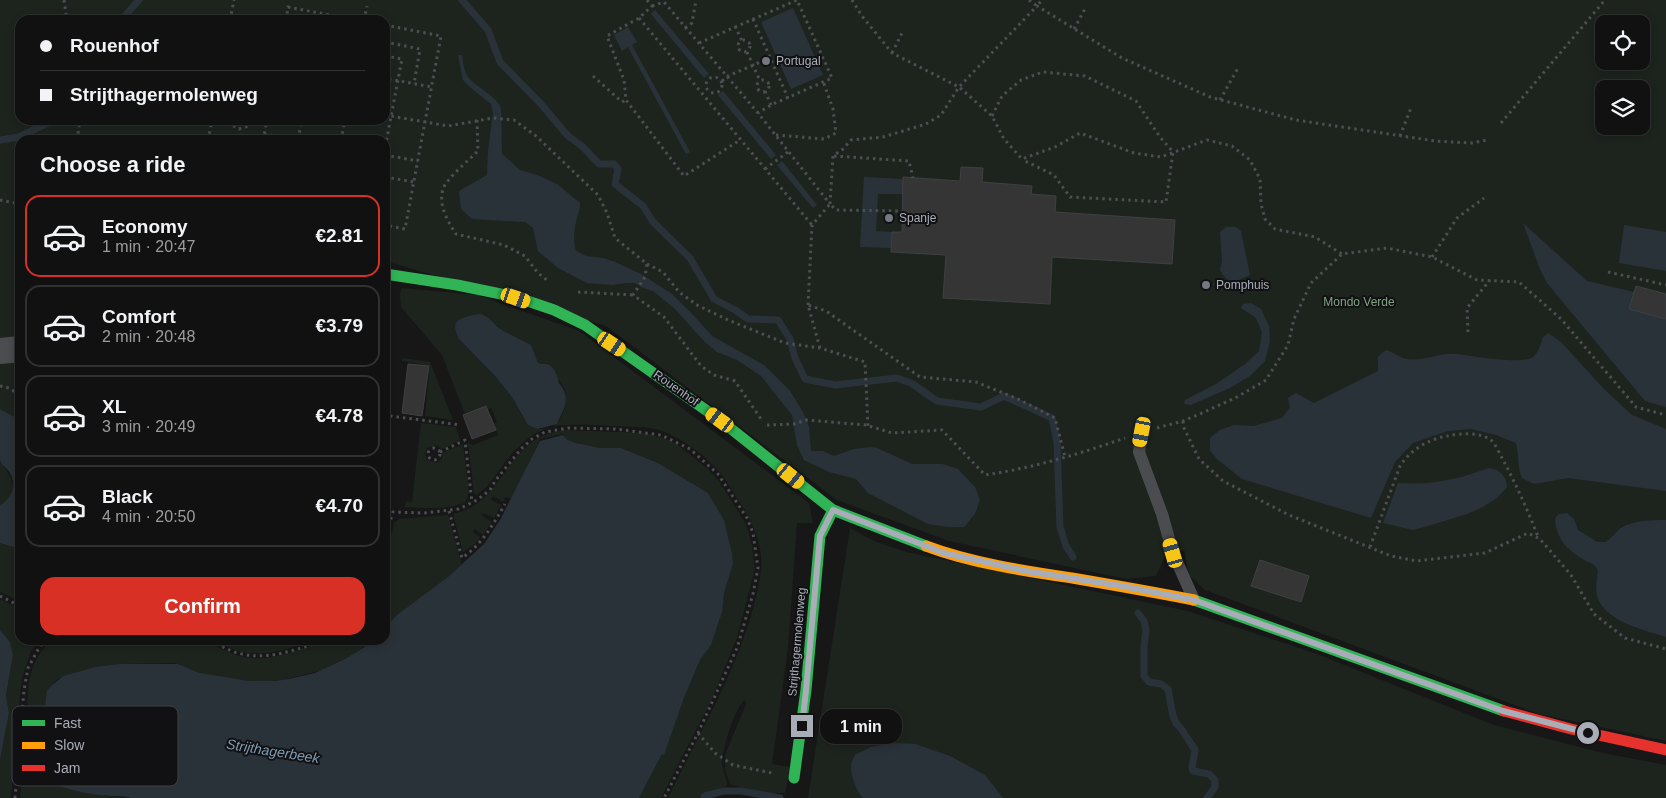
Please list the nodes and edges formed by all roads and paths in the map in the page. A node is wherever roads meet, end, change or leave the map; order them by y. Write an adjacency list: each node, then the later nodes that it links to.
1 (64, 0): 15 (path)
2 (234, 0): 16 (path)
3 (647, 0): 12 (path)
4 (696, 0): 24 (path)
5 (785, 0): 10 (path)
6 (852, 0): 31 (path)
7 (1029, 0): 13 (path)
8 (1042, 0): 13 (path)
9 (1605, 0): 60 (path)
10 (787, 5): 21 (path); 42 (path)
11 (367, 6): 19 (path)
12 (652, 6): 20 (path); 24 (path)
13 (1038, 6): 25 (path); 44 (path)
14 (1086, 7): 25 (path)
15 (66, 15)
16 (231, 15)
17 (287, 15): 18 (path)
18 (330, 15)
19 (365, 15)
20 (639, 18): 48 (path); 50 (path)
21 (754, 19): 23 (path); 33 (path)
22 (390, 26): 45 (path)
23 (735, 26): 27 (path); 28 (path)
24 (686, 28): 28 (path)
25 (1074, 29): 51 (path)
26 (902, 33): 31 (path)
27 (742, 41): 30 (path); 30 (path)
28 (699, 42): 37 (path)
29 (390, 43): 43 (path)
30 (747, 52): 34 (path)
31 (892, 53): 44 (path)
32 (390, 57): 39 (path)
33 (770, 58): 34 (path); 49 (path)
34 (752, 66): 37 (path); 41 (path)
35 (1238, 68): 51 (path)
36 (593, 76): 50 (path)
37 (728, 76): 40 (path); 54 (path)
38 (390, 79): 39 (path)
39 (398, 81): 43 (path); 55 (path)
40 (722, 81): 46 (path); 46 (path)
41 (760, 81): 47 (path); 47 (path)
42 (824, 81): 49 (path); 65 (path)
43 (414, 84): 45 (path)
44 (959, 87): 56 (path); 73 (path)
45 (432, 88): 59 (path)
46 (707, 89): 48 (path)
47 (765, 91): 52 (path)
48 (701, 92): 68 (path)
49 (788, 98): 52 (path)
50 (626, 100): 68 (path)
51 (1220, 100): 67 (path)
52 (771, 105): 54 (path)
53 (1411, 108): 67 (path)
54 (758, 113): 65 (path)
55 (391, 116): 58 (path); 59 (path)
56 (992, 116): 71 (path); 74 (path)
57 (476, 120): 59 (path); 89 (path); 93 (path)
58 (390, 121)
59 (425, 122): 75 (path)
60 (1501, 124)
61 (232, 125): 62 (path)
62 (248, 125)
63 (266, 125): 64 (path)
64 (264, 134): 66 (path)
65 (775, 134): 70 (path)
66 (270, 135)
67 (1400, 136): 69 (path)
68 (740, 140): 76 (path)
69 (1487, 140)
70 (788, 152): 76 (path); 83 (path)
71 (1173, 152): 74 (path); 74 (path); 87 (path)
72 (390, 156): 75 (path)
73 (833, 156): 78 (path); 83 (path)
74 (1022, 160)
75 (418, 161): 79 (path)
76 (765, 169): 85 (path)
77 (390, 178): 79 (path)
78 (913, 178)
79 (414, 182): 86 (path)
80 (1484, 198): 88 (path)
81 (0, 200): 82 (path)
82 (15, 203)
83 (830, 204): 84 (path); 85 (path)
84 (902, 211)
85 (812, 224): 97 (path)
86 (390, 226)
87 (1342, 254): 88 (path); 106 (path)
88 (1432, 257): 92 (path)
89 (647, 264): 96 (path); 99 (path)
90 (1608, 272): 94 (path)
91 (390, 275): 115 (street, Rouenhof)
92 (1491, 280): 98 (path); 104 (path)
93 (552, 283)
94 (1666, 285)
95 (576, 291): 96 (path)
96 (633, 295): 108 (path)
97 (808, 304): 99 (path); 111 (path)
98 (1468, 332)
99 (820, 348): 108 (path)
100 (15, 350): 101 (street)
101 (0, 351)
102 (0, 386): 103 (path)
103 (15, 392)
104 (1666, 415)
105 (390, 416): 107 (path)
106 (1183, 421): 109 (path); 118 (path)
107 (461, 424)
108 (868, 426): 111 (path)
109 (1142, 432): 111 (path); 120 (lane)
110 (440, 452): 110 (path); 112 (path)
111 (1065, 457)
112 (472, 503): 114 (path); 127 (path)
113 (505, 504): 114 (path)
114 (449, 510): 116 (path)
115 (833, 510): 120 (street, Rouenhof); 129 (street, Strijthagermolenweg)
116 (390, 522)
117 (1540, 539): 118 (path); 118 (path); 125 (path)
118 (1370, 547)
119 (0, 596): 121 (path)
120 (1194, 600): 128 (street, Rouenhof)
121 (15, 604)
122 (41, 645): 126 (path)
123 (220, 645): 124 (path)
124 (310, 645)
125 (1666, 649)
126 (23, 706)
127 (698, 733): 129 (path); 130 (path)
128 (1666, 750)
129 (794, 778)
130 (664, 798)

